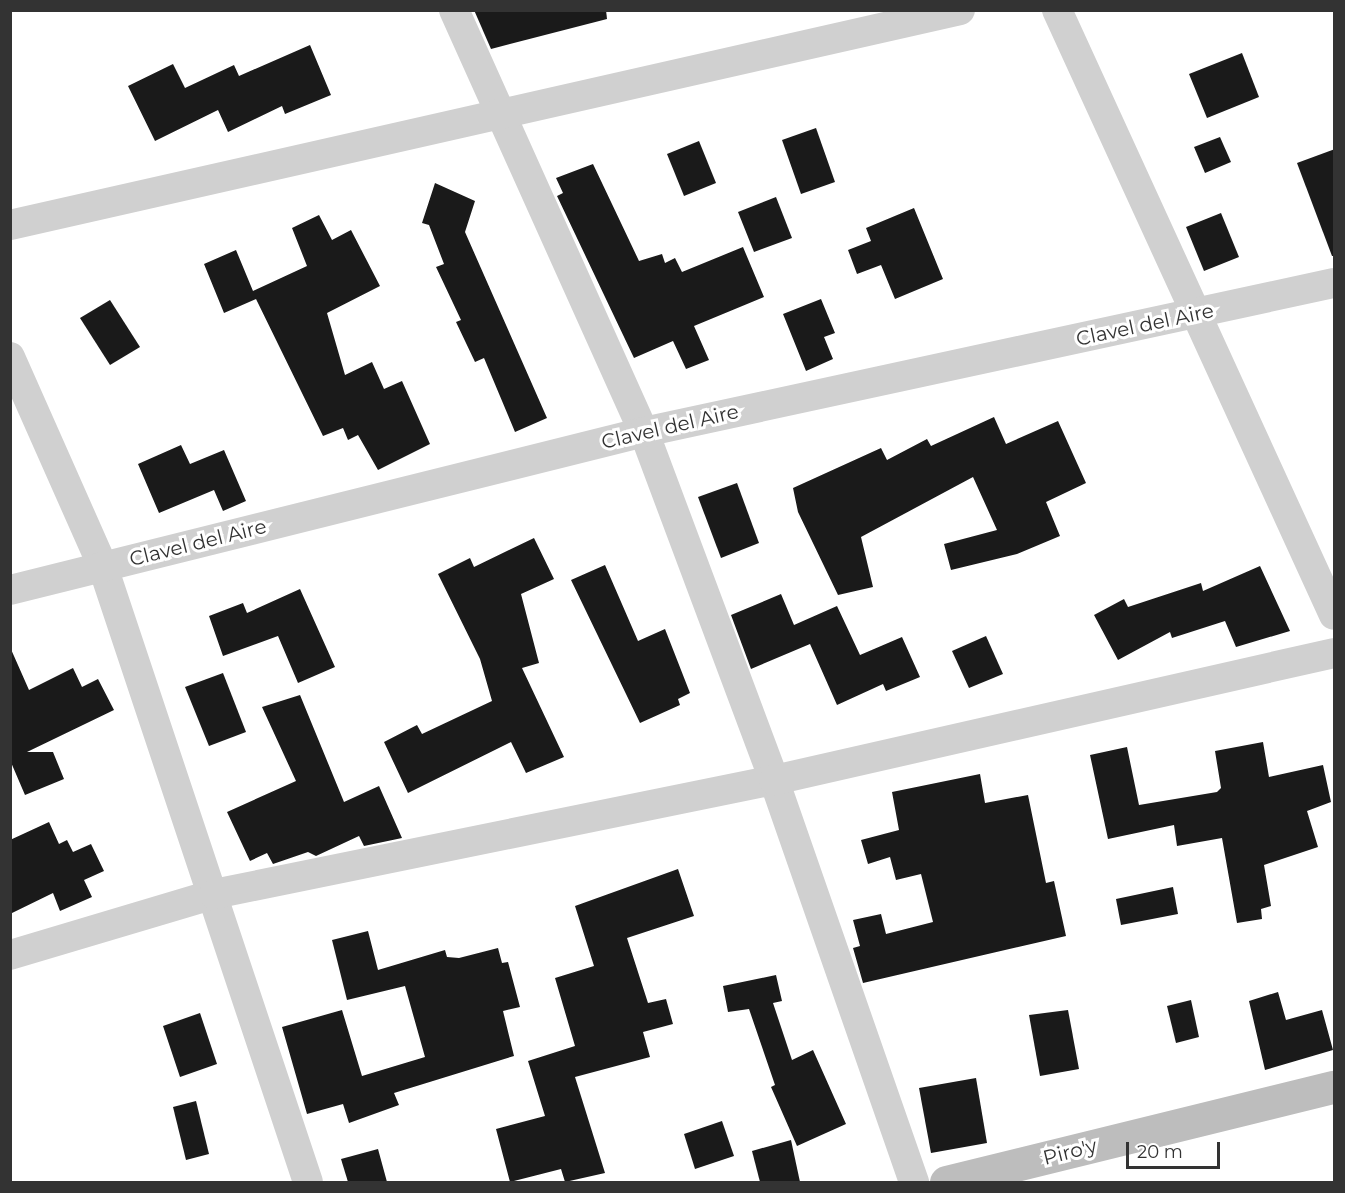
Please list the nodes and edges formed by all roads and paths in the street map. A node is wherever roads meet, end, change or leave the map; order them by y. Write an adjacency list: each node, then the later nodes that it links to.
1 (454, 10): 4 (street)
2 (960, 10): 4 (street)
3 (1057, 10): 7 (street)
4 (502, 117): 5 (street); 9 (street)
5 (10, 225)
6 (1335, 283): 7 (street, Clavel del Aire)
7 (1197, 314): 9 (street, Clavel del Aire); 12 (street)
8 (10, 357): 10 (street)
9 (644, 432): 10 (street, Clavel del Aire); 14 (street)
10 (104, 567): 11 (street, Clavel del Aire); 15 (street)
11 (10, 590)
12 (1335, 615)
13 (1335, 653): 14 (street)
14 (774, 780): 15 (street); 19 (street)
15 (214, 894): 16 (street); 18 (street)
16 (10, 955)
17 (1335, 1087): 20 (main road, Piro'y)
18 (308, 1182)
19 (914, 1182)
20 (946, 1182)

